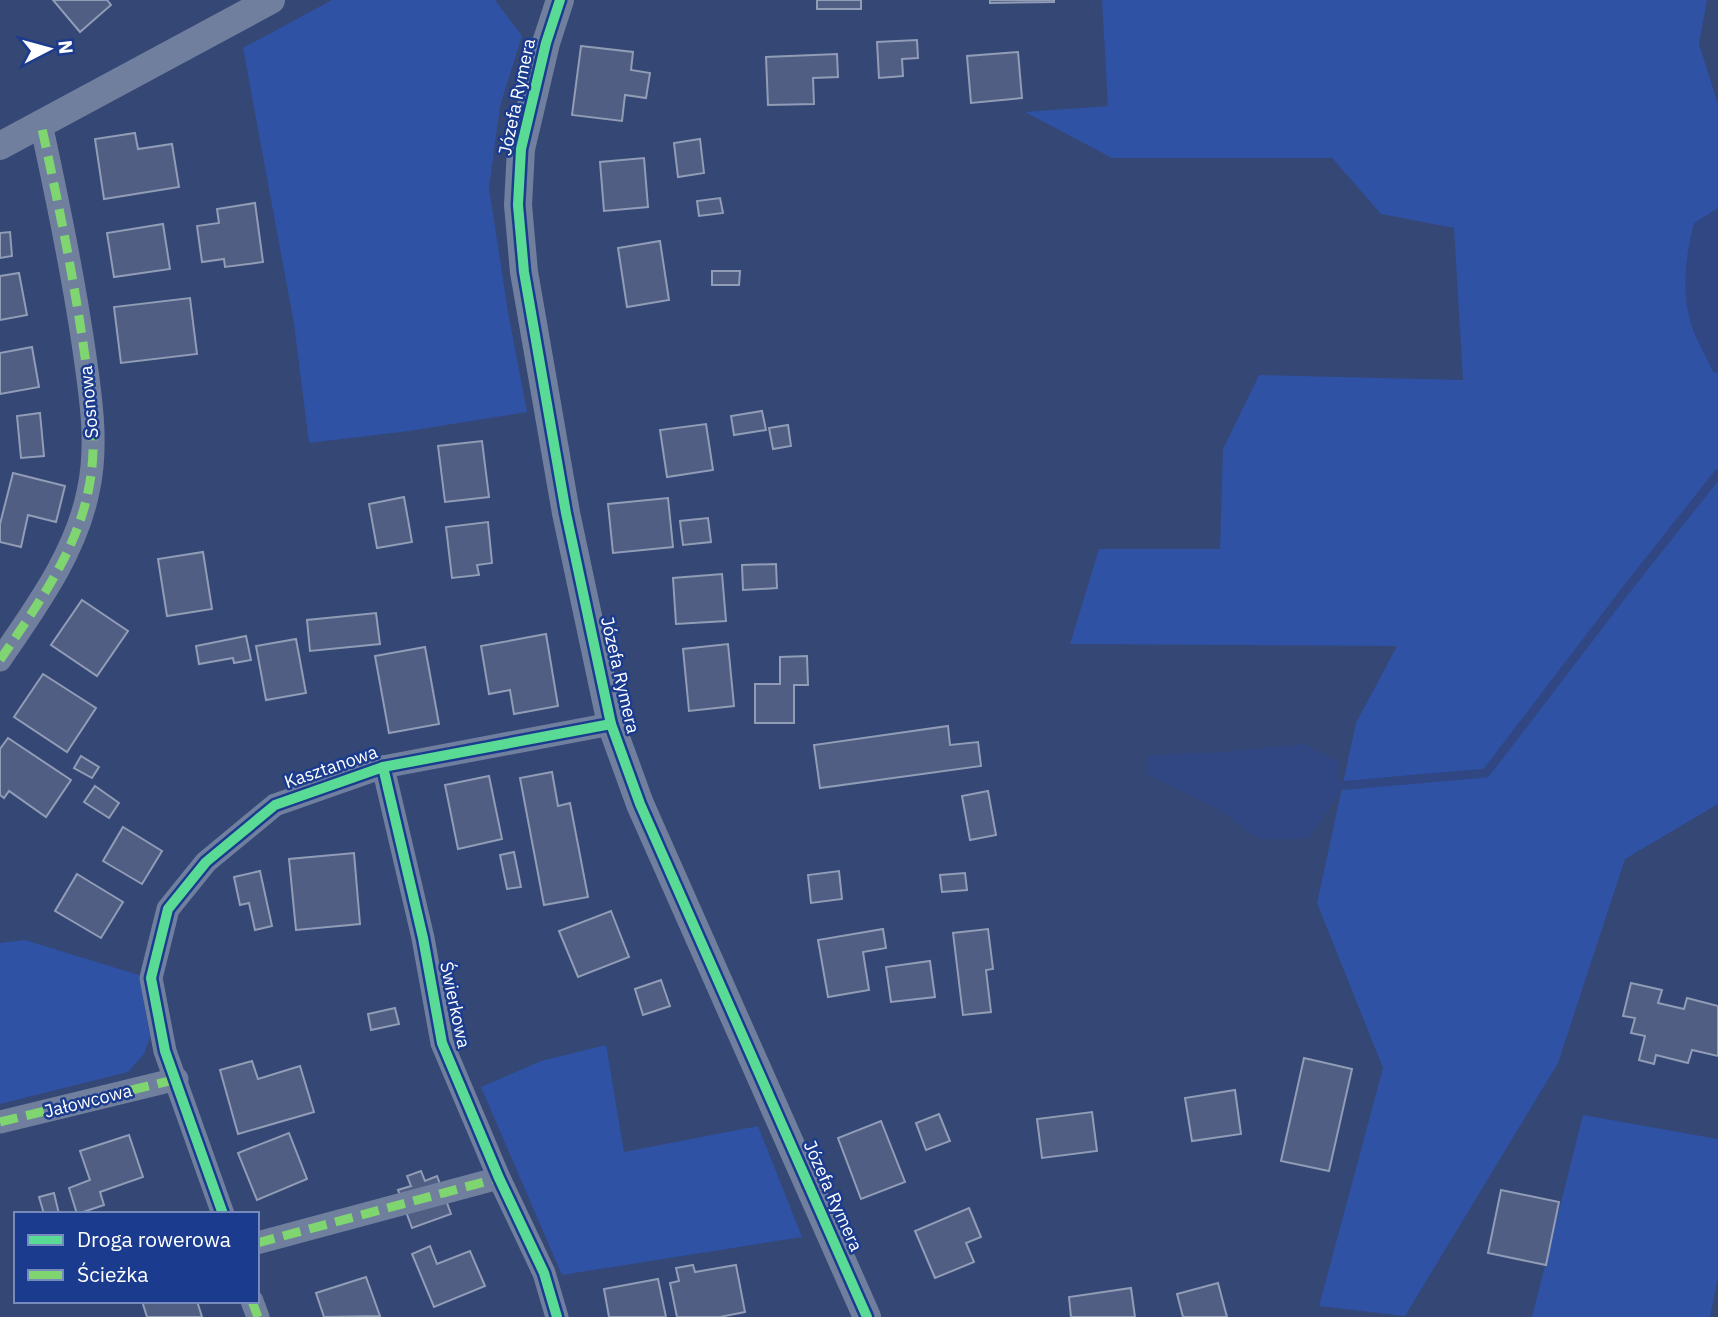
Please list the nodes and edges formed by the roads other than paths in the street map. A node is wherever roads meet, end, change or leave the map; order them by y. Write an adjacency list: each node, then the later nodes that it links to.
1 (271, 0): 3 (street)
2 (560, 0): 6 (street, Józefa Rymera)
3 (41, 124): 4 (street); 5 (street, Sosnowa)
4 (0, 146)
5 (0, 660)
6 (611, 724): 7 (street, Kasztanowa); 14 (street, Józefa Rymera)
7 (383, 767): 8 (street, Kasztanowa); 10 (street, Świerkowa)
8 (177, 1079): 9 (street, Jałowcowa); 11 (street, Kasztanowa)
9 (0, 1122)
10 (499, 1178): 12 (street); 13 (street, Świerkowa)
11 (222, 1212)
12 (259, 1242)
13 (557, 1317)
14 (867, 1317)

